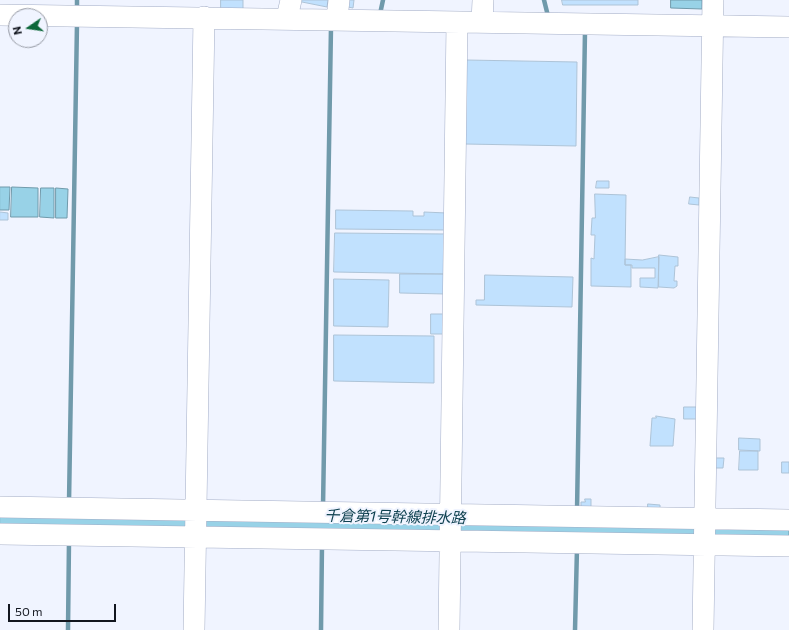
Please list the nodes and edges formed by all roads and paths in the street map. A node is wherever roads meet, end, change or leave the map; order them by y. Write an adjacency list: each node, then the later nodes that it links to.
1 (483, 0): 8 (street)
2 (713, 0): 9 (street)
3 (289, 9): 4 (street); 6 (street)
4 (338, 10): 7 (street)
5 (0, 15): 6 (street)
6 (204, 17): 13 (street)
7 (457, 22): 8 (street); 14 (street)
8 (482, 22): 9 (street)
9 (712, 26): 10 (street); 15 (street)
10 (789, 27)
11 (0, 507): 13 (street)
12 (789, 520): 15 (street)
13 (196, 524): 14 (street); 16 (street); 18 (street)
14 (450, 528): 15 (street); 19 (street)
15 (705, 532): 17 (street); 20 (street)
16 (0, 534)
17 (789, 546)
18 (194, 630)
19 (449, 630)
20 (703, 630)

